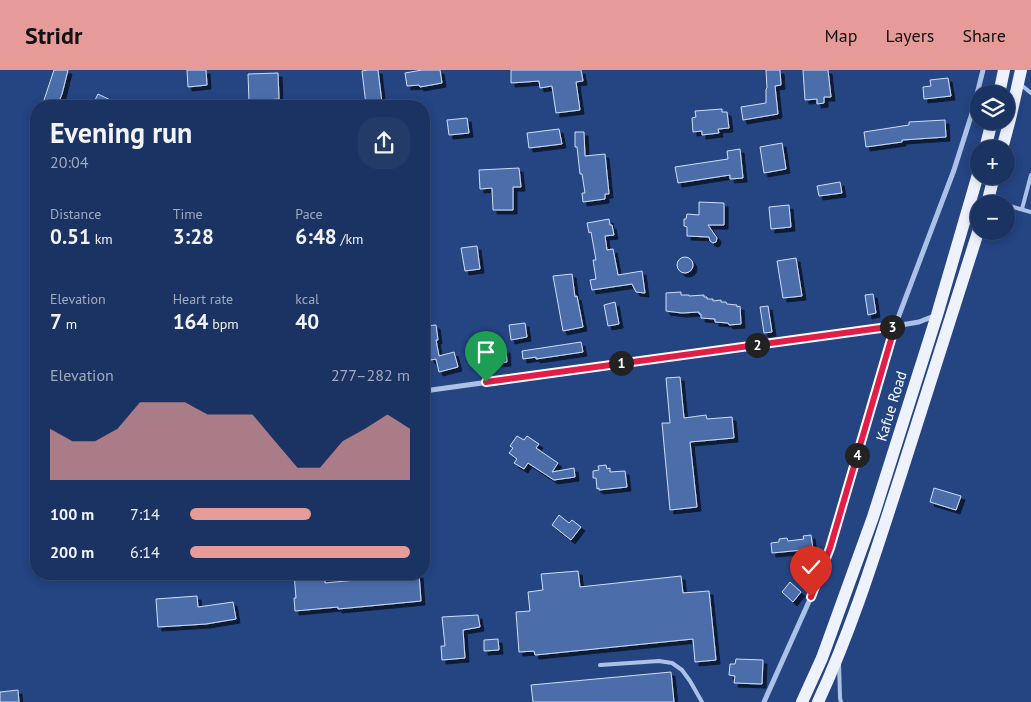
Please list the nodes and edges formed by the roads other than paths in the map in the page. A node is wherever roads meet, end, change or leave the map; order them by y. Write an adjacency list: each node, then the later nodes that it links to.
1 (983, 70): 5 (street)
2 (1004, 70): 6 (main road)
3 (1021, 70): 4 (main road)
4 (1019, 83): 7 (lane); 9 (main road)
5 (980, 85)
6 (1001, 85)
7 (1031, 93)
8 (970, 126): 17 (street)
9 (1004, 140)
10 (1031, 175): 13 (lane)
11 (975, 185): 16 (main road, Kafue Road)
12 (1015, 207): 13 (lane)
13 (1022, 209): 14 (lane)
14 (1031, 212)
15 (975, 240): 19 (main road, Kafue Road)
16 (937, 315): 17 (street); 23 (main road, Kafue Road)
17 (895, 326): 18 (street); 22 (street)
18 (430, 390)
19 (839, 654): 24 (main road, Kafue Road); 25 (lane)
20 (600, 665): 21 (lane)
21 (702, 702)
22 (764, 702)
23 (802, 702)
24 (818, 702)
25 (841, 702)

